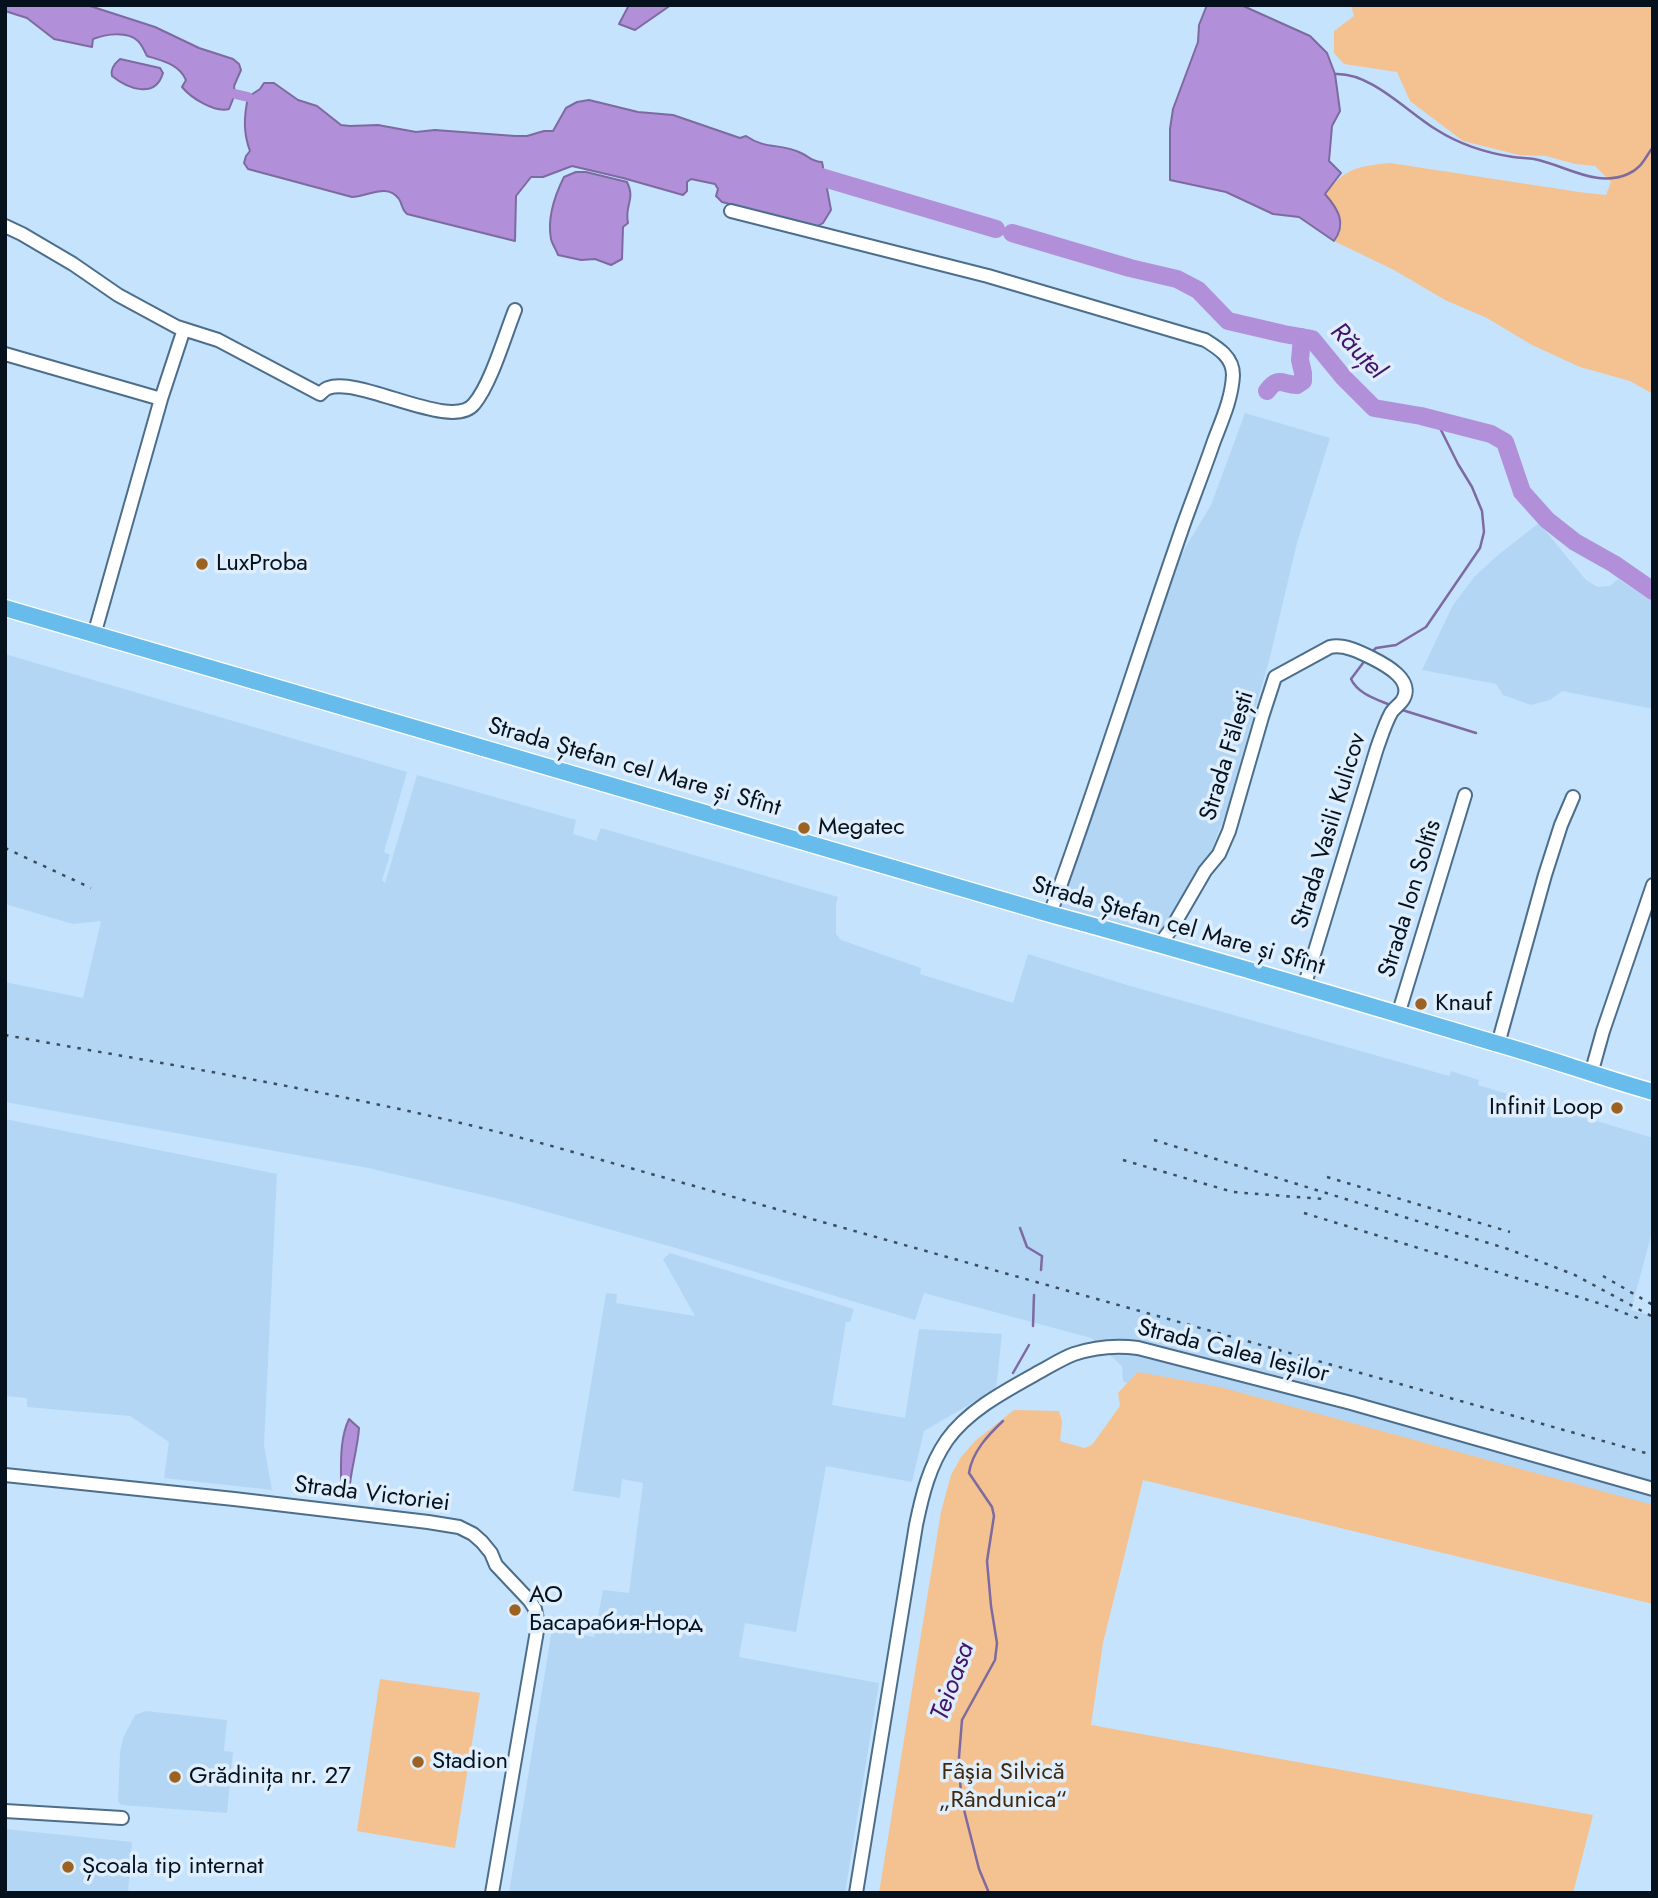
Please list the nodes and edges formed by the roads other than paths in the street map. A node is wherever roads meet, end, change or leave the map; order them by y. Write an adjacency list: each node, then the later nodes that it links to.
1 (731, 211): 13 (street)
2 (5, 226): 4 (street)
3 (514, 310): 4 (street)
4 (184, 329): 6 (street)
5 (5, 354): 6 (street)
6 (161, 399): 8 (street)
7 (5, 608): 8 (main road, Strada Ștefan cel Mare și Sfînt)
8 (94, 635): 13 (main road, Strada Ștefan cel Mare și Sfînt)
9 (1406, 692): 14 (street, Strada Fălești); 15 (street, Strada Vasili Kulicov)
10 (1465, 795): 16 (street, Strada Ion Soltîs)
11 (1573, 797): 17 (street)
12 (1653, 885): 18 (street)
13 (1050, 914): 14 (main road, Strada Ștefan cel Mare și Sfînt)
14 (1159, 945): 15 (main road, Strada Ștefan cel Mare și Sfînt)
15 (1304, 987): 16 (main road, Strada Ștefan cel Mare și Sfînt)
16 (1398, 1015): 17 (main road, Strada Ștefan cel Mare și Sfînt)
17 (1498, 1044): 18 (main road, Strada Ștefan cel Mare și Sfînt)
18 (1591, 1074): 19 (main road, Strada Ștefan cel Mare și Sfînt)
19 (1653, 1092)
20 (5, 1475): 24 (street, Strada Victoriei)
21 (1653, 1489): 25 (street, Strada Calea Ieșilor)
22 (5, 1811): 23 (street)
23 (122, 1818)
24 (492, 1893)
25 (856, 1893)

